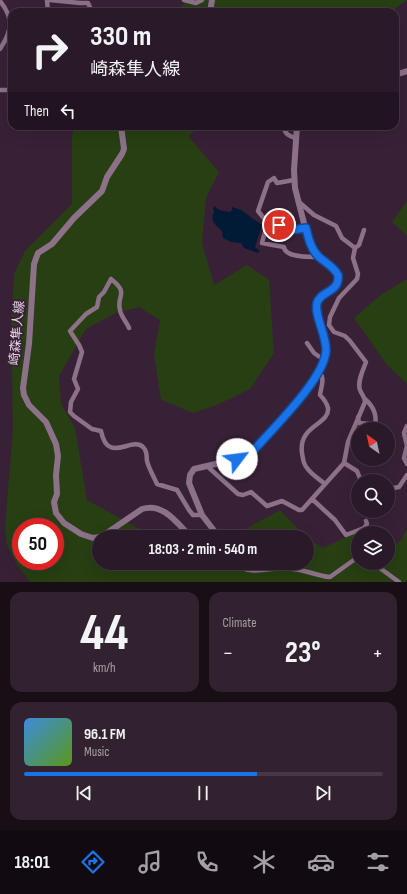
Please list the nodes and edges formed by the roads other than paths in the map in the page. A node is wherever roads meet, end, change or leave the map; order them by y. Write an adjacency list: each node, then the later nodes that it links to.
1 (49, 0): 5 (street)
2 (184, 0): 3 (street)
3 (202, 0)
4 (0, 1): 6 (street)
5 (90, 8)
6 (8, 12)
7 (8, 33): 8 (street)
8 (0, 49)
9 (122, 130): 42 (main road, 崎森隼人線)
10 (285, 130): 12 (street)
11 (297, 130): 12 (main road)
12 (296, 138): 13 (main road)
13 (294, 180): 14 (main road); 19 (street)
14 (299, 202): 16 (main road); 18 (street)
15 (276, 227): 16 (street)
16 (306, 228): 19 (main road)
17 (364, 230): 18 (street)
18 (354, 248): 24 (street)
19 (319, 257): 22 (main road)
20 (129, 328): 37 (street)
21 (307, 343): 22 (street)
22 (324, 360): 23 (main road)
23 (318, 371): 31 (main road); 34 (street)
24 (365, 398): 25 (street); 27 (street)
25 (358, 418): 26 (street); 29 (street)
26 (359, 422)
27 (375, 422)
28 (407, 426): 30 (street)
29 (344, 463): 32 (street); 34 (street)
30 (407, 464)
31 (207, 466): 36 (street); 37 (main road)
32 (358, 474)
33 (407, 476): 35 (street)
34 (325, 484): 36 (street)
35 (395, 488)
36 (312, 499): 38 (street)
37 (202, 515): 41 (main road)
38 (366, 521)
39 (110, 530): 40 (main road, 崎森隼人線)
40 (184, 530)
41 (214, 530)
42 (92, 538)
43 (351, 563): 46 (street)
44 (248, 570): 45 (street)
45 (265, 570)
46 (300, 570)
47 (383, 570): 48 (street)
48 (399, 582)

